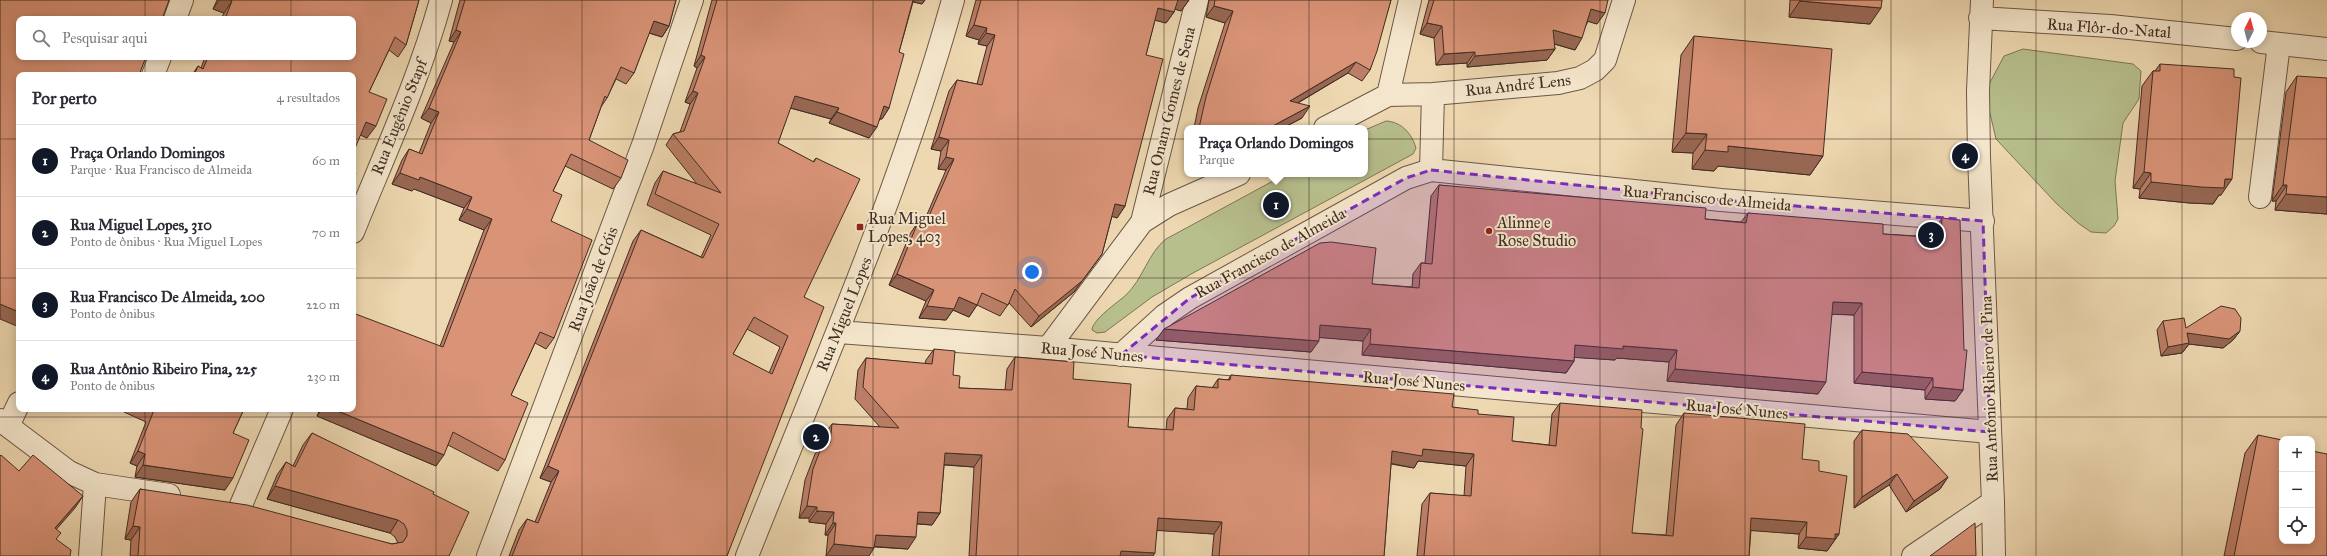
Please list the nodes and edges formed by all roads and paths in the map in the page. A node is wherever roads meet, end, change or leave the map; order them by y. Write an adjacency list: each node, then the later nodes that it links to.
1 (182, 0): 9 (street)
2 (440, 0): 23 (street, Rua Eugênio Stapf)
3 (692, 0): 38 (street, Rua João de Góis)
4 (953, 0): 24 (street, Rua Miguel Lopes)
5 (1197, 0): 22 (street, Rua Onam Gomes de Sena)
6 (1410, 0): 16 (street)
7 (1624, 0): 15 (street, Rua André Lens)
8 (1981, 9): 10 (street, Rua Flôr-do-Natal); 21 (street, Rua Antônio Ribeiro de Pina)
9 (176, 16)
10 (2231, 38)
11 (2270, 43): 12 (street); 20 (street)
12 (2327, 49)
13 (159, 60): 14 (street)
14 (154, 72)
15 (1433, 94): 16 (street, Rua André Lens); 18 (street)
16 (1388, 95): 17 (street)
17 (1332, 125)
18 (1431, 170): 21 (street, Rua Francisco de Almeida); 26 (street, Rua Francisco de Almeida)
19 (1232, 177): 22 (street)
20 (2260, 197)
21 (1983, 221): 30 (street, Rua Antônio Ribeiro de Pina)
22 (1142, 222): 25 (street)
23 (356, 225)
24 (839, 332): 25 (street, Rua José Nunes); 39 (street, Rua Miguel Lopes)
25 (1048, 348): 26 (street, Rua José Nunes)
26 (1121, 355): 30 (street, Rua José Nunes)
27 (16, 407): 29 (street)
28 (281, 412): 35 (street)
29 (4, 423): 31 (street)
30 (1990, 432): 34 (street, Rua Antônio Ribeiro de Pina)
31 (95, 484): 32 (street); 37 (street)
32 (188, 497)
33 (219, 502): 35 (street)
34 (1993, 502): 40 (street); 41 (street, Rua Antônio Ribeiro de Pina)
35 (241, 505): 36 (street)
36 (263, 511)
37 (90, 556)
38 (488, 556)
39 (747, 556)
40 (1913, 556)
41 (1994, 556)

